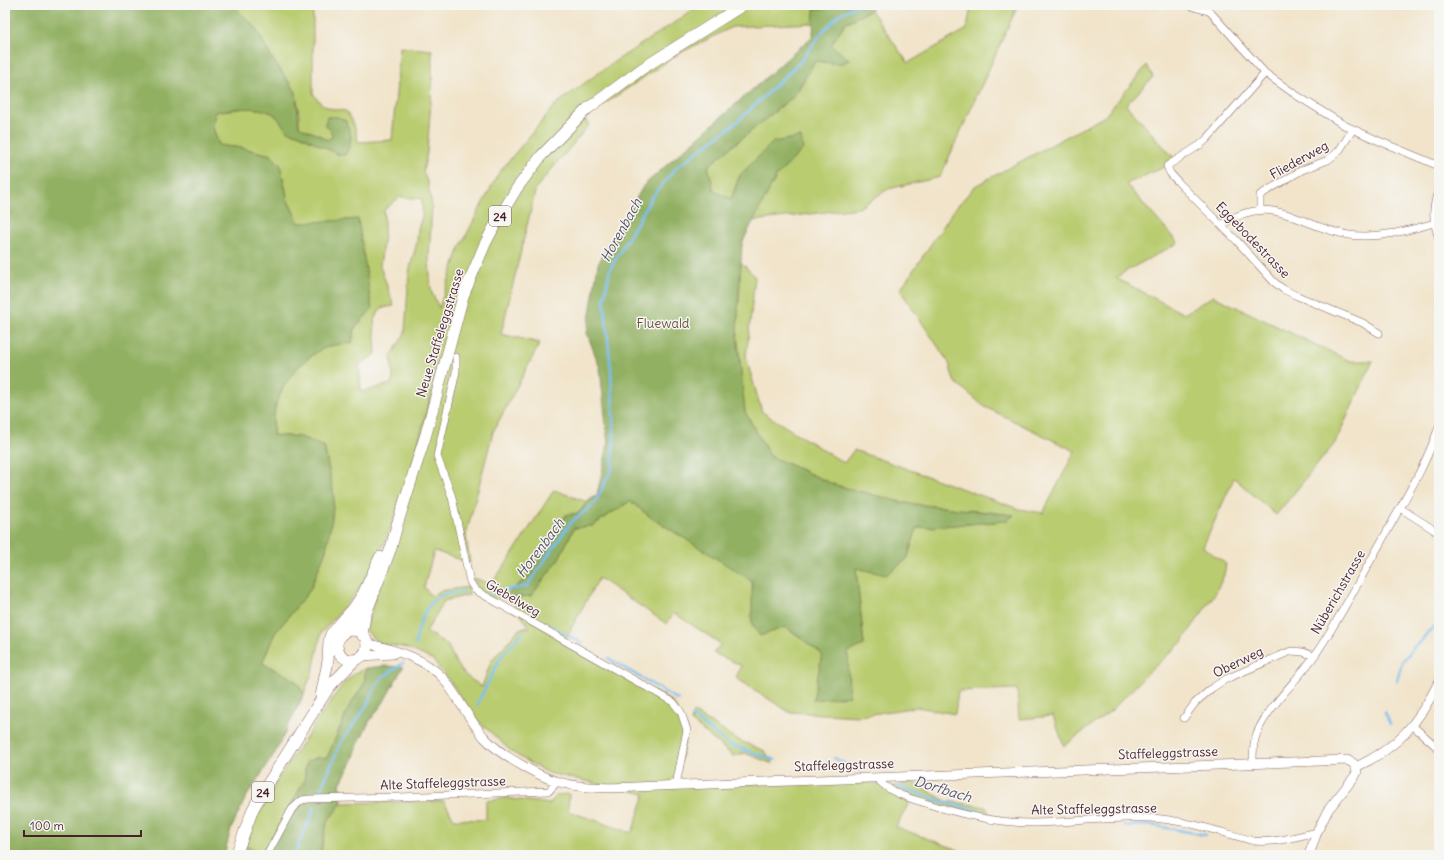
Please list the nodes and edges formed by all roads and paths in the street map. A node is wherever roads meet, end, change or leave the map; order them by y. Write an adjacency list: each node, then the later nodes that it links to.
1 (743, 5): 17 (main road, Neue Staffeleggstrasse / 24)
2 (1187, 5): 4 (street)
3 (1204, 5): 4 (street)
4 (1209, 11): 5 (street)
5 (1265, 73): 6 (street); 11 (street, Eggebodestrasse)
6 (1353, 129): 7 (street); 9 (street, Fliederweg)
7 (1439, 166)
8 (1439, 187): 10 (street)
9 (1260, 210): 10 (street); 11 (street)
10 (1434, 223): 12 (street)
11 (1221, 225): 13 (street, Eggebodestrasse)
12 (1439, 239)
13 (1379, 333)
14 (456, 358): 36 (street, Giebelweg)
15 (1439, 426): 16 (street, Nüberichstrasse)
16 (1400, 508): 18 (street); 24 (street, Nüberichstrasse)
17 (397, 525): 19 (main road, 24); 21 (main road, Neue Staffeleggstrasse / 24)
18 (1439, 533)
19 (363, 594): 20 (main road, 24); 28 (main road, 24)
20 (346, 631): 21 (main road); 22 (main road)
21 (364, 639): 23 (street, Staffeleggstrasse); 25 (main road)
22 (338, 650): 25 (main road); 27 (main road, 24)
23 (406, 655): 25 (street, Staffeleggstrasse); 35 (street, Staffeleggstrasse)
24 (1314, 656): 29 (street, Oberweg); 32 (street, Nüberichstrasse)
25 (359, 658): 27 (main road, 24)
26 (1439, 682): 30 (street)
27 (329, 687): 28 (main road, 24)
28 (320, 702): 38 (main road, 24)
29 (1184, 718)
30 (1412, 725): 31 (street); 33 (street)
31 (1439, 749)
32 (1252, 763): 33 (street, Staffeleggstrasse); 34 (street, Staffeleggstrasse)
33 (1356, 767): 37 (street)
34 (877, 778): 36 (street, Staffeleggstrasse); 37 (street, Alte Staffeleggstrasse)
35 (557, 782): 36 (street, Staffeleggstrasse); 39 (street, Alte Staffeleggstrasse)
36 (676, 785)
37 (1316, 832): 40 (street)
38 (236, 855)
39 (267, 855)
40 (1309, 855)

